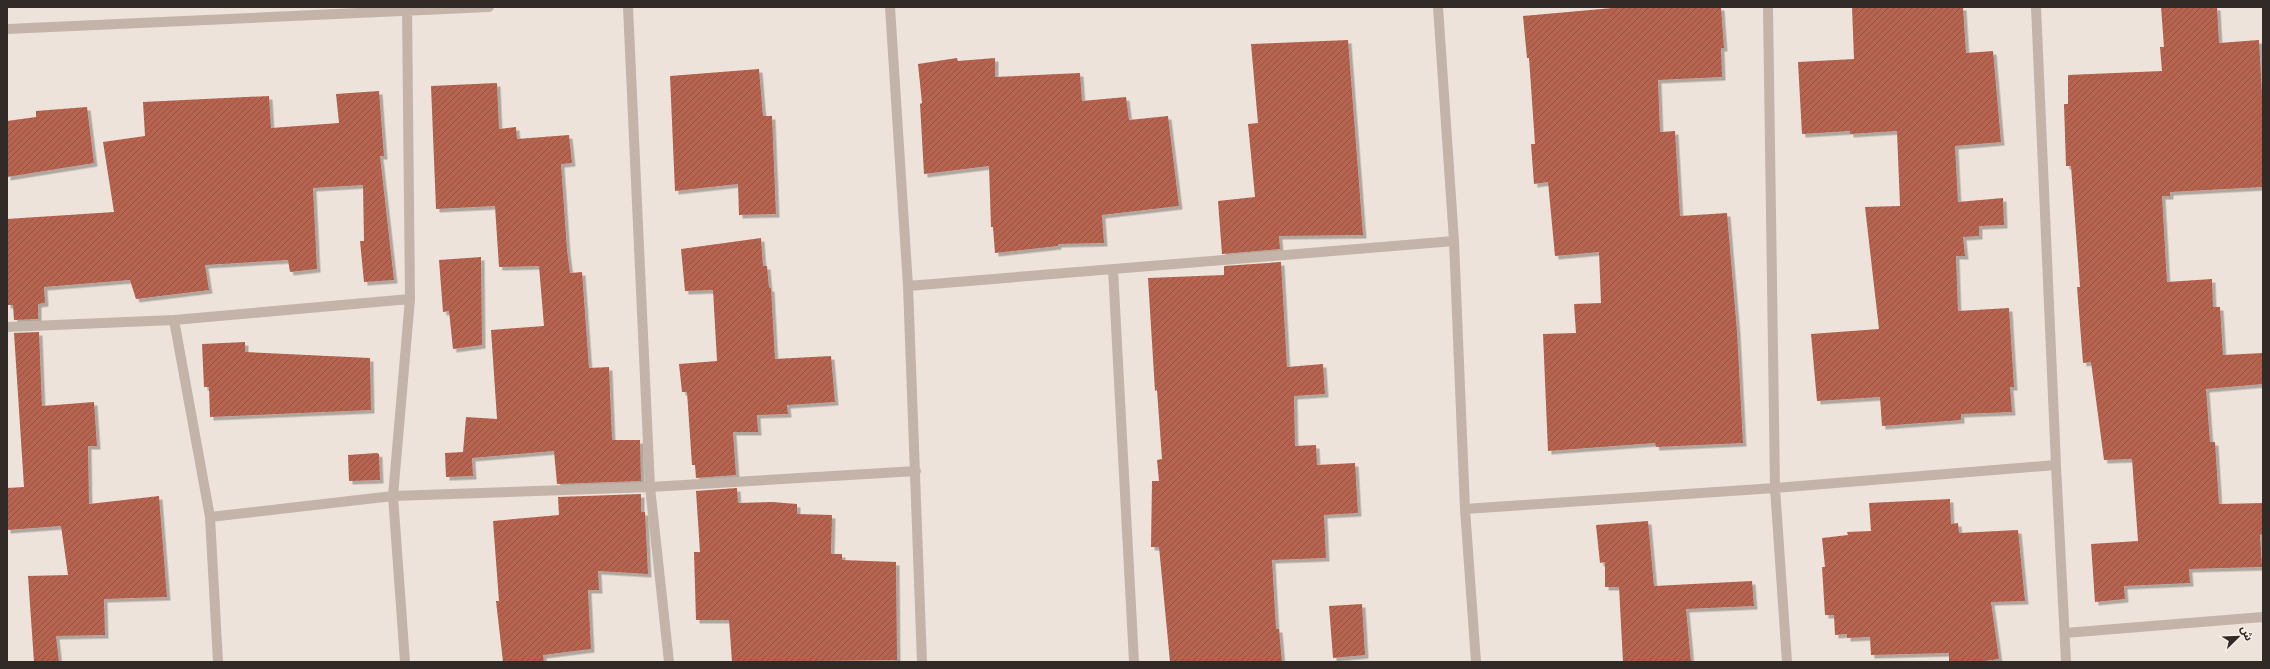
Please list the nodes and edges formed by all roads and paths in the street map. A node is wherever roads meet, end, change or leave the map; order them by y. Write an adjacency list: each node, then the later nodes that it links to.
1 (489, 7): 7 (street)
2 (628, 7): 17 (street)
3 (890, 7): 11 (street)
4 (1438, 7): 9 (street)
5 (1768, 7): 18 (street)
6 (2036, 7): 15 (street)
7 (407, 9): 8 (street); 12 (street)
8 (7, 28)
9 (1454, 242): 10 (street); 20 (street)
10 (1113, 269): 11 (street); 28 (street)
11 (908, 286): 16 (street)
12 (410, 299): 13 (street); 19 (street)
13 (174, 320): 14 (street); 21 (street)
14 (7, 327)
15 (2056, 465): 18 (street); 23 (street)
16 (916, 471): 17 (street); 27 (street)
17 (650, 487): 19 (street); 26 (street)
18 (1776, 488): 20 (street); 30 (street)
19 (393, 496): 21 (street); 25 (street)
20 (1465, 509): 29 (street)
21 (210, 517): 24 (street)
22 (2263, 617): 23 (street)
23 (2065, 633): 31 (street)
24 (218, 662)
25 (405, 662)
26 (669, 662)
27 (922, 662)
28 (1134, 662)
29 (1476, 662)
30 (1787, 662)
31 (2066, 662)

